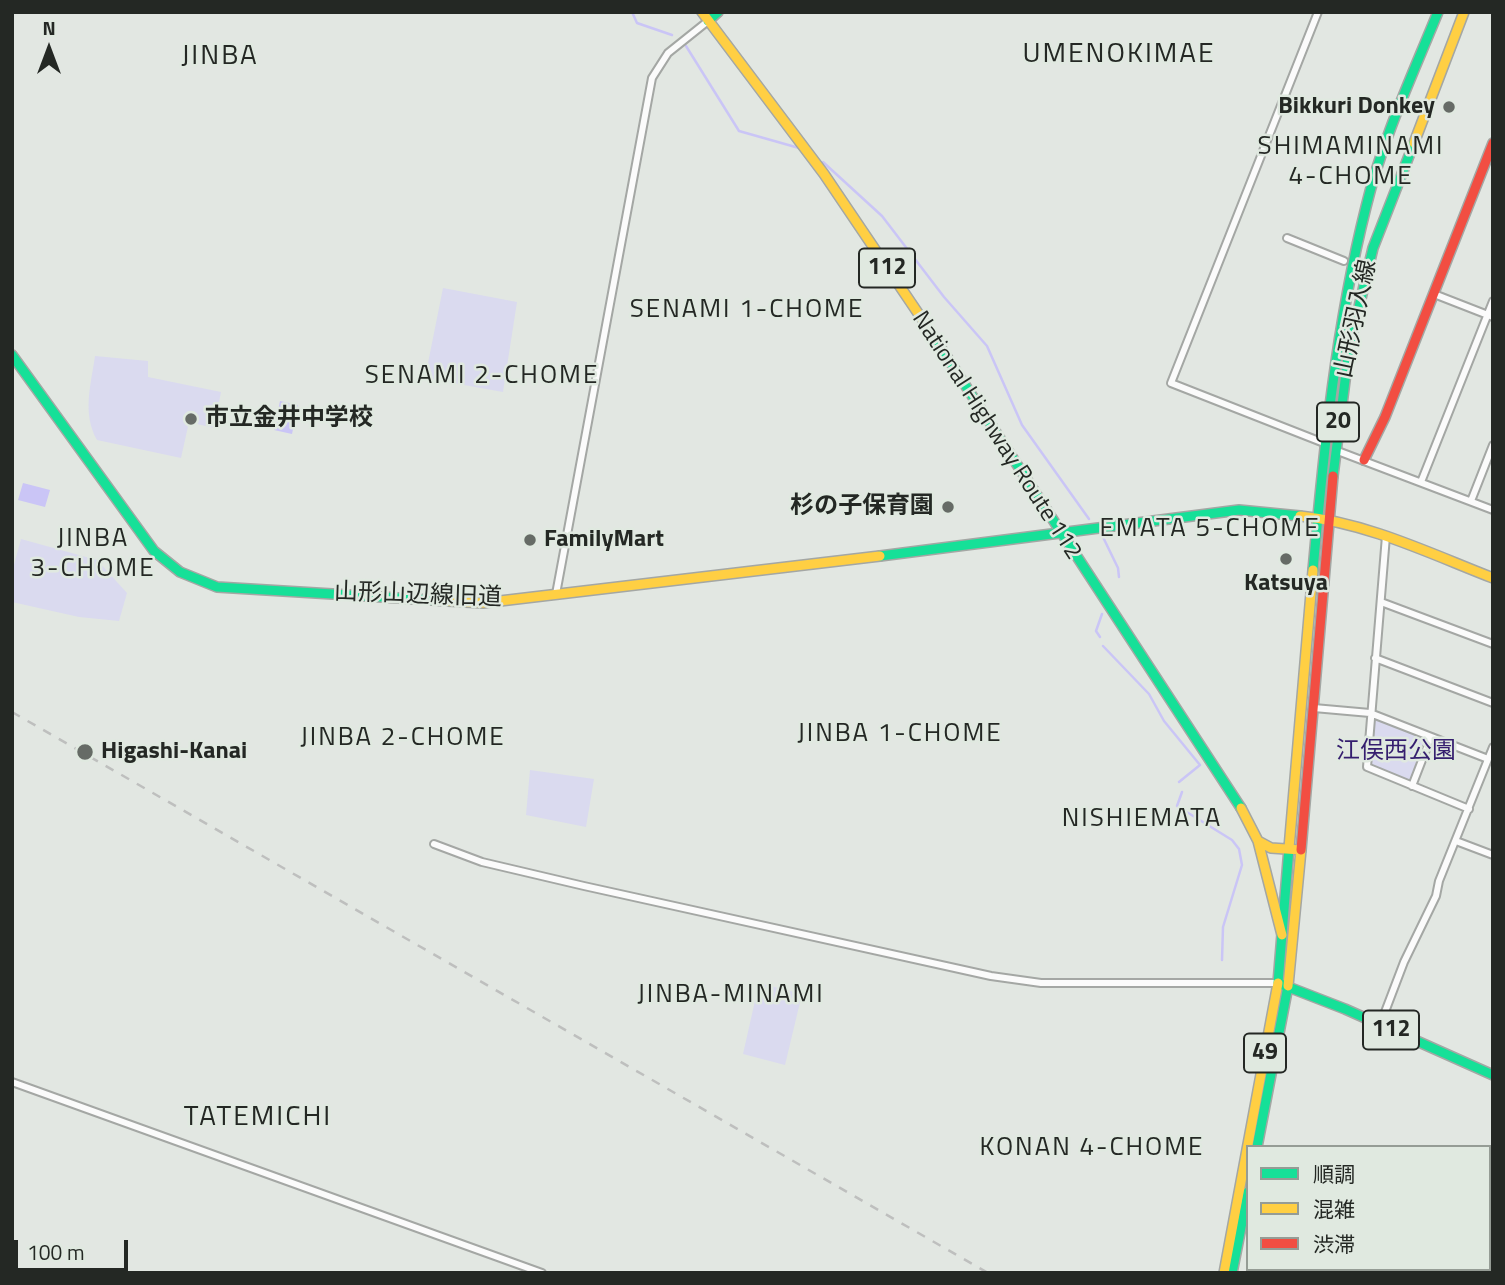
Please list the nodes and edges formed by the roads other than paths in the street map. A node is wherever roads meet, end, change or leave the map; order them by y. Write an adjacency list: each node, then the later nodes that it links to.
1 (718, 12): 5 (main road)
2 (1318, 12): 13 (street)
3 (1438, 12): 13 (main road, 山形羽入線 / 20)
4 (1464, 12): 15 (main road, 山形羽入線 / 20)
5 (705, 16): 22 (main road, National Highway Route 112 / 112); 25 (street)
6 (1493, 143): 9 (main road)
7 (1287, 238): 8 (street)
8 (1345, 261)
9 (1434, 294): 11 (street); 16 (main road)
10 (1493, 301): 11 (street)
11 (1490, 316): 17 (street)
12 (12, 355): 25 (main road, 山形山辺線旧道)
13 (1324, 443): 20 (main road, 山形羽入線 / 20)
14 (1493, 445): 18 (street)
15 (1335, 450): 16 (street); 21 (main road, 山形羽入線 / 20)
16 (1364, 460): 17 (street)
17 (1421, 482): 18 (street)
18 (1471, 501): 19 (street)
19 (1493, 510)
20 (1318, 517): 21 (main road, 山形山辺線旧道); 22 (main road, 山形山辺線旧道); 40 (main road, 山形羽入線 / 20)
21 (1329, 519): 23 (main road, 山形山辺線旧道); 30 (main road, 山形羽入線 / 20)
22 (1058, 534): 25 (main road, 山形山辺線旧道); 37 (main road, National Highway Route 112 / 112)
23 (1386, 536): 24 (main road, 山形山辺線旧道); 26 (street)
24 (1493, 578)
25 (556, 594)
26 (1381, 602): 27 (street); 28 (street)
27 (1493, 644)
28 (1375, 658): 29 (street); 31 (street)
29 (1493, 703)
30 (1314, 708): 31 (street); 41 (main road, 山形羽入線 / 20)
31 (1370, 713): 32 (street); 35 (street)
32 (1431, 737): 34 (street); 35 (street)
33 (1493, 747): 34 (street)
34 (1488, 759): 36 (street)
35 (1412, 786): 36 (street)
36 (1469, 809): 38 (street)
37 (1258, 841): 40 (main road); 43 (main road, National Highway Route 112)
38 (1456, 841): 42 (street); 46 (street)
39 (434, 844): 44 (street)
40 (1289, 848): 41 (main road); 43 (main road)
41 (1301, 850): 45 (main road)
42 (1493, 855)
43 (1282, 935): 44 (main road)
44 (1278, 983): 45 (main road, 112); 49 (main road, 49)
45 (1288, 986): 46 (main road, 112); 49 (main road, 49)
46 (1380, 1025): 47 (main road, 112)
47 (1493, 1074)
48 (12, 1082): 54 (street)
49 (1257, 1124): 50 (main road, 49); 51 (main road, 49)
50 (1252, 1145)
51 (1257, 1145)
52 (1246, 1174): 55 (main road, 49)
53 (1246, 1202): 56 (main road)
54 (541, 1273)
55 (1224, 1273)
56 (1232, 1273)

